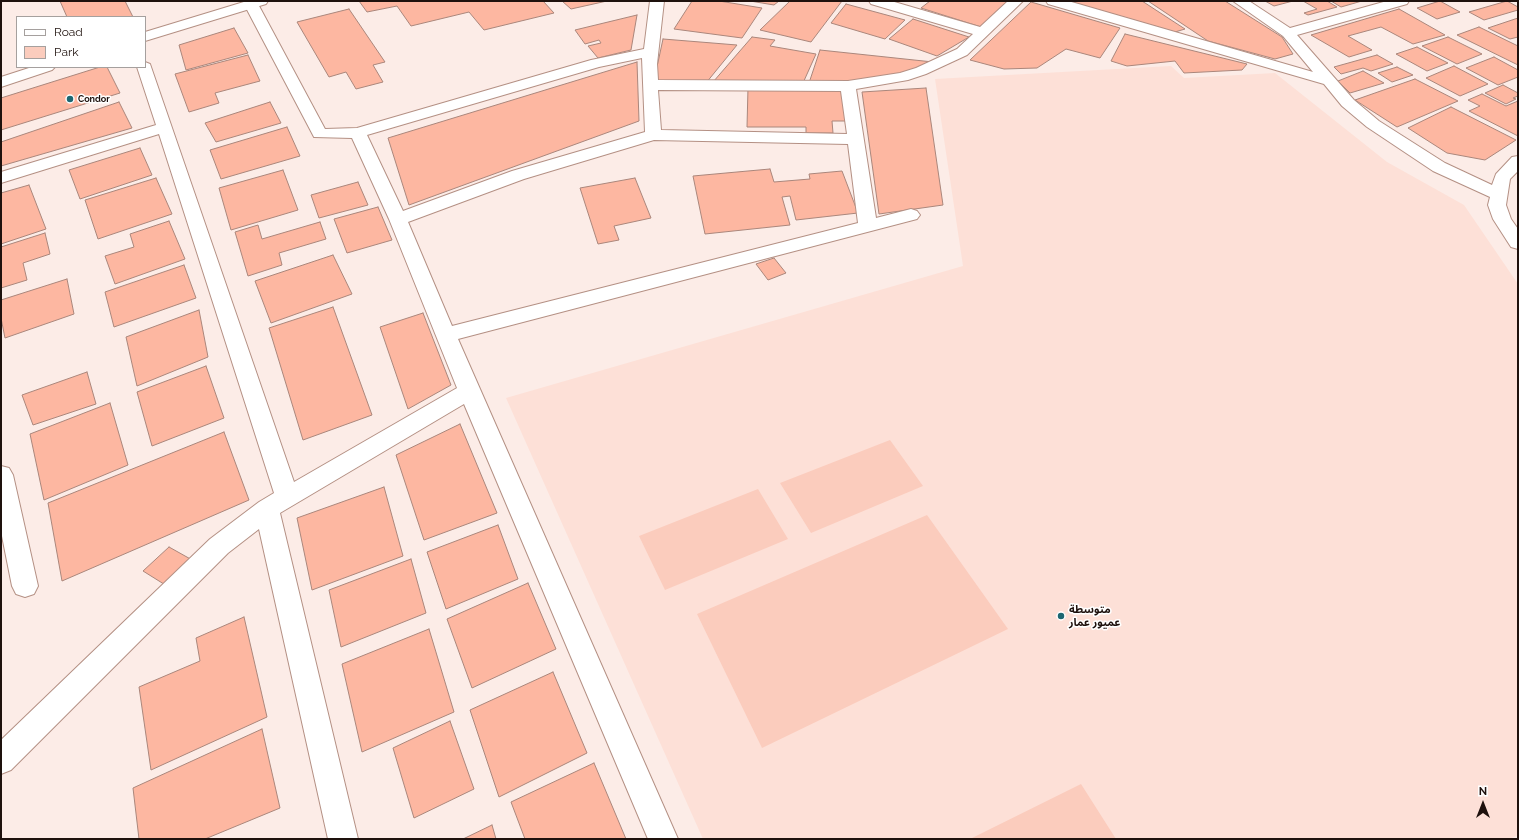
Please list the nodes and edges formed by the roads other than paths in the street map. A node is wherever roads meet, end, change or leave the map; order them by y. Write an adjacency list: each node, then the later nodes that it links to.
1 (657, 1): 11 (street)
2 (876, 1): 8 (street)
3 (1016, 1): 8 (street)
4 (1053, 1): 14 (street)
5 (1240, 1): 9 (street)
6 (1402, 1): 9 (street)
7 (256, 2): 10 (street); 19 (street)
8 (983, 32): 17 (street)
9 (1288, 33): 14 (street)
10 (146, 37)
11 (651, 52): 16 (street); 19 (street)
12 (45, 68): 15 (street)
13 (145, 68): 18 (street)
14 (1329, 81): 24 (street)
15 (1, 82)
16 (650, 85): 17 (street); 20 (street)
17 (848, 86): 21 (street)
18 (165, 127): 23 (street); 32 (street)
19 (358, 133): 26 (street)
20 (654, 135): 21 (street); 26 (street)
21 (856, 140): 27 (street)
22 (1518, 161): 24 (street)
23 (1, 178)
24 (1498, 194): 28 (street)
25 (911, 215): 27 (street)
26 (398, 219): 29 (street)
27 (868, 227): 29 (street)
28 (1518, 243)
29 (446, 335): 30 (street)
30 (469, 391): 32 (street); 36 (street)
31 (1, 475): 33 (street)
32 (277, 503): 34 (street); 35 (street)
33 (25, 586)
34 (2, 757)
35 (343, 839)
36 (663, 839)

